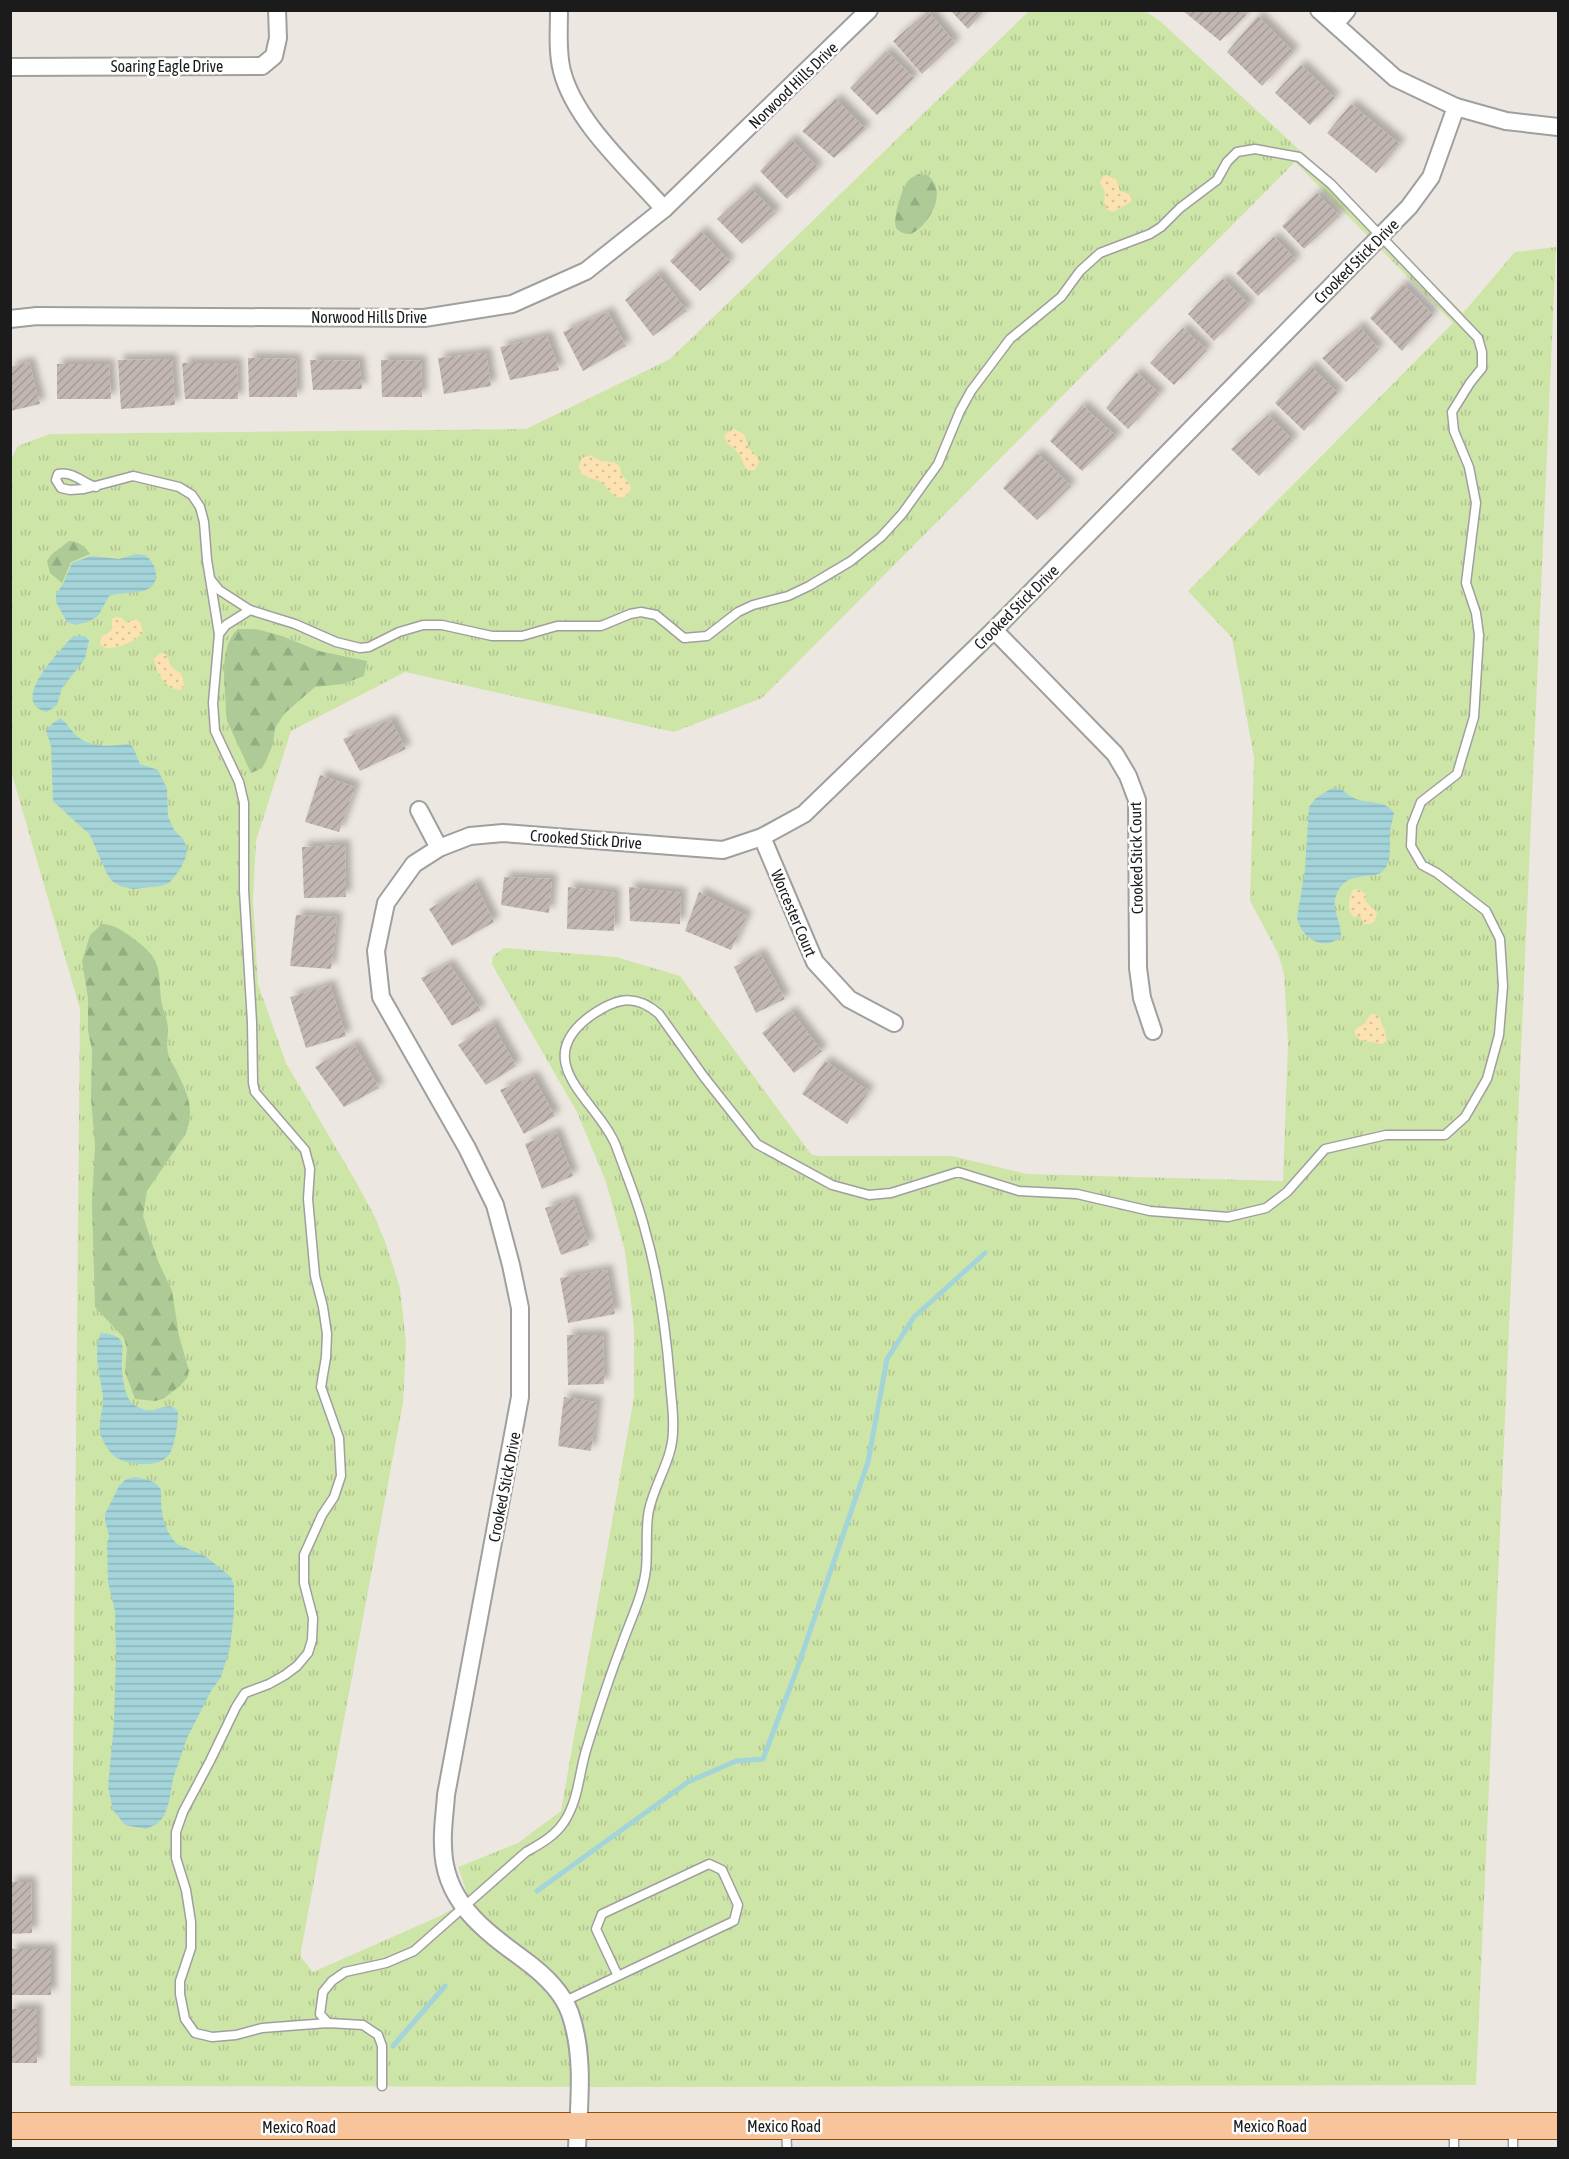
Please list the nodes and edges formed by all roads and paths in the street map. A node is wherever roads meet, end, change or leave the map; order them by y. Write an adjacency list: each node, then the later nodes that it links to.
1 (278, 10): 7 (street, Soaring Eagle Drive)
2 (559, 10): 10 (street)
3 (869, 10): 10 (street, Norwood Hills Drive)
4 (1319, 10): 6 (street)
5 (1347, 10): 6 (street)
6 (1335, 24): 8 (street)
7 (10, 67)
8 (1456, 107): 9 (street); 11 (street, Crooked Stick Drive)
9 (1558, 127)
10 (664, 209): 12 (street, Norwood Hills Drive)
11 (1381, 235): 15 (lane); 16 (street, Crooked Stick Drive); 23 (lane)
12 (10, 319)
13 (96, 487): 14 (lane)
14 (211, 580): 15 (lane); 17 (lane)
15 (250, 610): 17 (lane)
16 (994, 630): 19 (street, Crooked Stick Drive); 22 (street, Crooked Stick Court)
17 (219, 633): 26 (lane)
18 (419, 810): 20 (street)
19 (762, 837): 20 (street, Crooked Stick Drive); 21 (street, Worcester Court)
20 (439, 848): 23 (street, Crooked Stick Drive)
21 (894, 1023)
22 (1153, 1031)
23 (465, 1908): 25 (street, Crooked Stick Drive); 26 (lane)
24 (618, 1976): 24 (lane); 25 (lane)
25 (563, 2002): 30 (street, Crooked Stick Drive)
26 (328, 2022): 27 (lane)
27 (382, 2086)
28 (10, 2126): 30 (main road, Mexico Road)
29 (1558, 2126): 33 (main road, Mexico Road)
30 (578, 2137): 31 (main road, Mexico Road)
31 (787, 2137): 32 (main road, Mexico Road)
32 (1454, 2137): 33 (main road, Mexico Road)
33 (1513, 2137)

